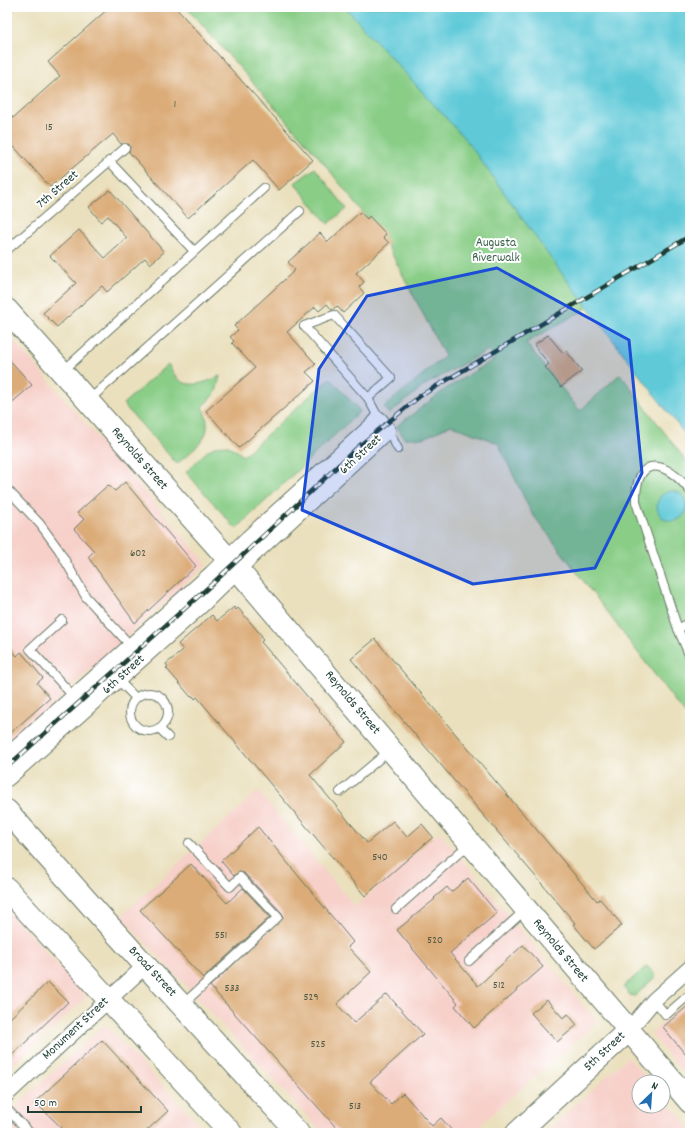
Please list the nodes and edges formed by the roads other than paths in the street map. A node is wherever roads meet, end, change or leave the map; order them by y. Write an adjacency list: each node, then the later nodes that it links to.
1 (9, 7): 2 (lane)
2 (7, 9)
3 (125, 148): 4 (lane, 7th Street)
4 (109, 161): 7 (lane, 7th Street); 8 (lane)
5 (264, 188): 8 (lane)
6 (300, 211): 12 (lane)
7 (7, 250)
8 (194, 251): 10 (lane)
9 (7, 310): 10 (main road, Reynolds Street)
10 (62, 372): 12 (main road, Reynolds Street)
11 (368, 398): 11 (lane); 13 (lane)
12 (88, 401): 17 (main road, Reynolds Street)
13 (384, 425): 14 (lane); 17 (street, 6th Street)
14 (398, 449)
15 (7, 489): 21 (lane)
16 (690, 492): 20 (lane)
17 (232, 564): 21 (street, 6th Street); 23 (street, 6th Street); 28 (main road, Reynolds Street)
18 (62, 620): 24 (lane)
19 (690, 622): 20 (lane)
20 (678, 629): 22 (lane)
21 (131, 646): 24 (street, 6th Street)
22 (690, 656)
23 (118, 680): 25 (lane); 30 (street, 6th Street)
24 (74, 697): 29 (street, 6th Street)
25 (136, 698): 26 (lane); 26 (lane)
26 (159, 728): 27 (lane)
27 (168, 737)
28 (390, 749): 31 (lane); 34 (main road, Reynolds Street)
29 (7, 756)
30 (7, 779)
31 (340, 792)
32 (7, 811): 39 (main road, Broad Street)
33 (189, 843): 44 (lane)
34 (470, 843): 36 (lane); 37 (main road, Reynolds Street)
35 (7, 889): 42 (main road)
36 (396, 909)
37 (525, 910): 38 (lane); 45 (main road, Reynolds Street)
38 (468, 961)
39 (146, 965): 42 (street, Monument Street); 44 (main road, Broad Street)
40 (690, 968): 43 (street, 5th Street)
41 (690, 994): 43 (lane)
42 (109, 999): 46 (street, Monument Street); 50 (main road)
43 (654, 1000): 45 (street, 5th Street)
44 (183, 1005): 51 (main road, Broad Street)
45 (628, 1031): 47 (main road, Reynolds Street); 52 (main road, 5th Street)
46 (7, 1094)
47 (690, 1102)
48 (7, 1109): 49 (lane)
49 (30, 1133)
50 (231, 1133)
51 (298, 1133)
52 (517, 1133)

